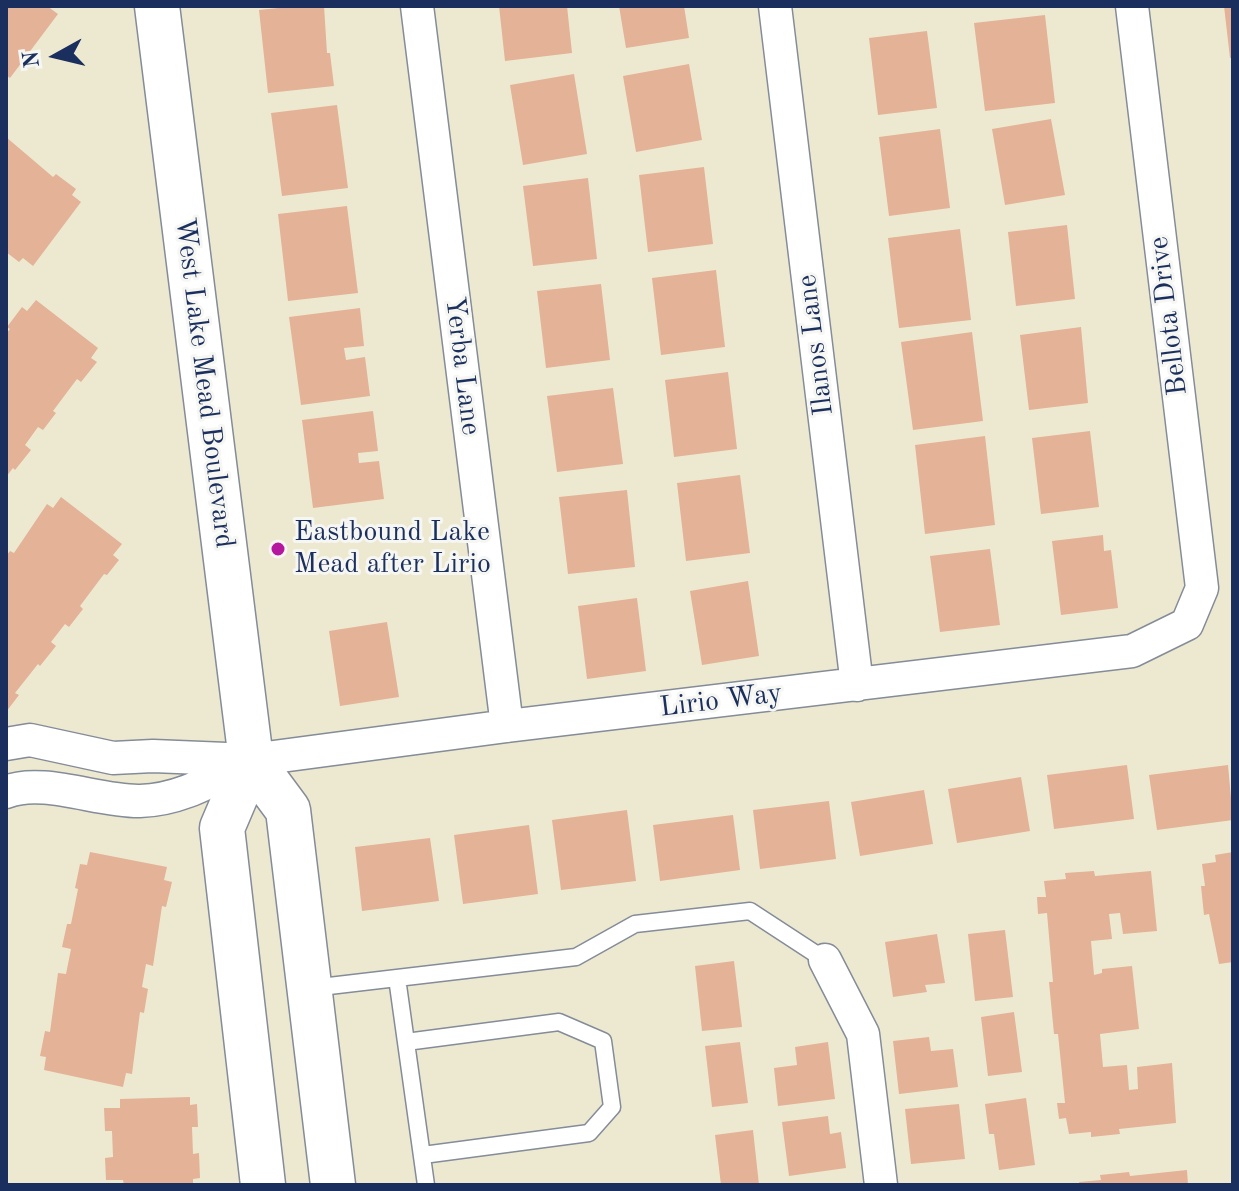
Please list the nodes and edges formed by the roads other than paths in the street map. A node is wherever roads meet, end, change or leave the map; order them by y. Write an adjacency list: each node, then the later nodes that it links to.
1 (157, 6): 9 (main road, West Lake Mead Boulevard)
2 (417, 6): 7 (street, Yerba Lane)
3 (775, 6): 6 (street, Ilanos Lane)
4 (1132, 6): 5 (street, Bellota Drive)
5 (1187, 624): 6 (street, Lirio Way)
6 (857, 685): 7 (street, Lirio Way)
7 (507, 726): 9 (street, Lirio Way)
8 (6, 744): 10 (street)
9 (251, 760): 10 (street); 10 (street); 14 (main road, West Lake Mead Boulevard); 17 (main road)
10 (109, 778): 11 (street)
11 (6, 792)
12 (825, 960): 13 (lane); 20 (street)
13 (397, 978): 14 (lane); 15 (lane)
14 (310, 988): 18 (main road, West Lake Mead Boulevard)
15 (406, 1042): 16 (lane); 16 (lane)
16 (423, 1155): 19 (lane)
17 (263, 1185)
18 (333, 1185)
19 (426, 1185)
20 (881, 1185)

